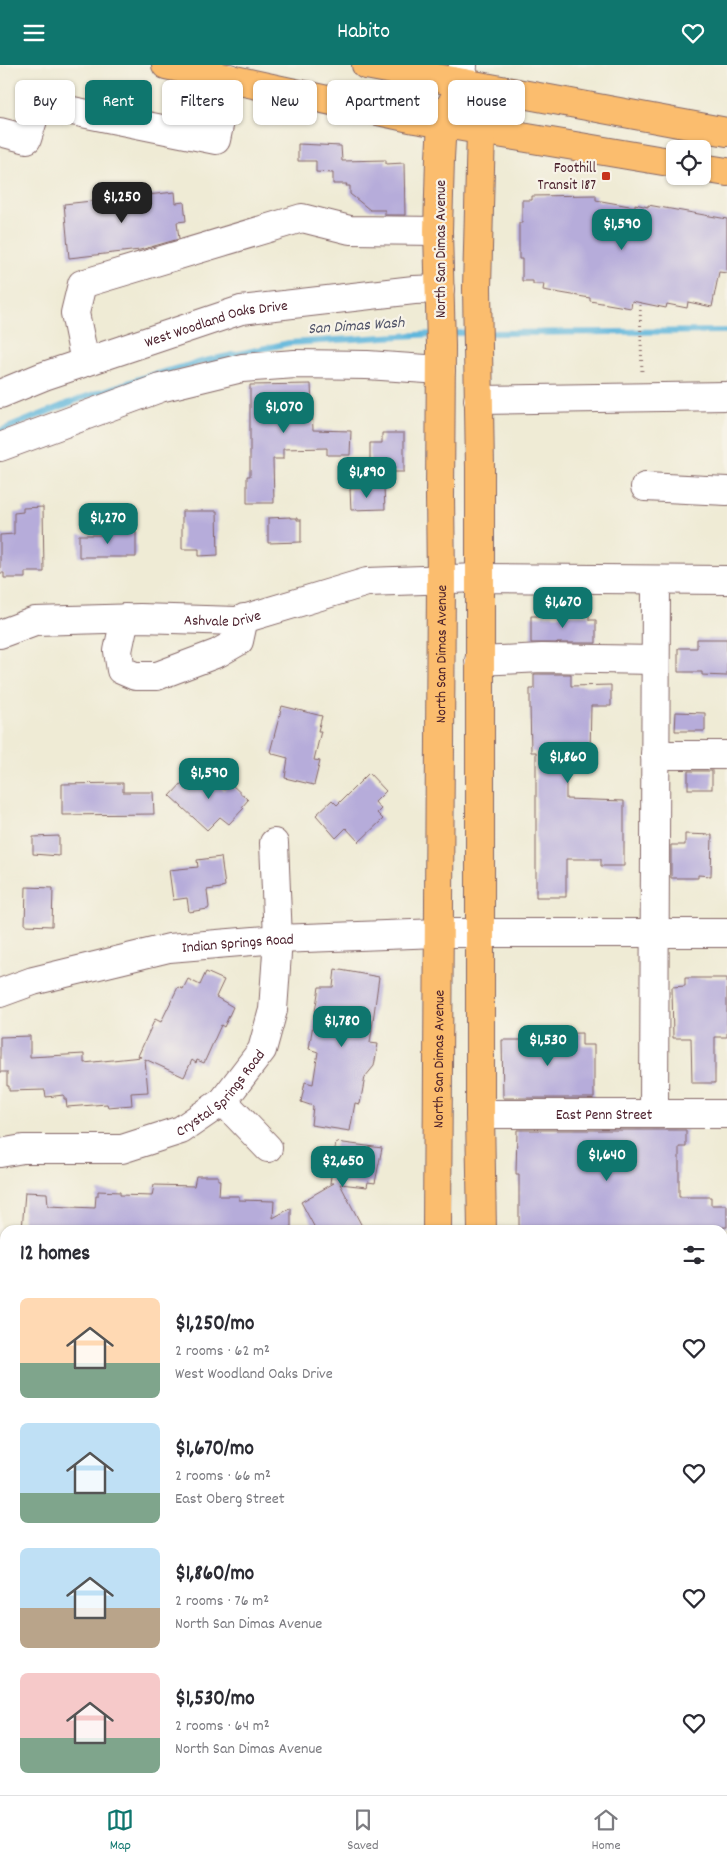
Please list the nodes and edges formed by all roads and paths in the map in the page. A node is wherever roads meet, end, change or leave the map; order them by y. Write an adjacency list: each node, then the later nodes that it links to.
1 (166, 65): 4 (main road)
2 (366, 65): 3 (main road)
3 (463, 74): 5 (main road, North San Dimas Avenue); 6 (main road); 8 (main road)
4 (229, 79): 5 (main road); 7 (street)
5 (442, 123): 6 (main road); 12 (main road, North San Dimas Avenue)
6 (481, 129): 9 (main road); 20 (main road)
7 (0, 131)
8 (727, 133)
9 (666, 161)
10 (711, 169): 11 (main road)
11 (727, 172)
12 (438, 231): 13 (main road, North San Dimas Avenue); 16 (street)
13 (440, 289): 15 (main road, North San Dimas Avenue); 16 (street, West Woodland Oaks Drive)
14 (640, 305): 17 (path)
15 (441, 358): 21 (street); 25 (main road, North San Dimas Avenue)
16 (85, 362): 18 (street, West Woodland Oaks Drive)
17 (642, 378)
18 (0, 394)
19 (727, 395): 20 (street)
20 (478, 400): 24 (main road)
21 (0, 447)
22 (645, 487): 23 (street)
23 (727, 491)
24 (479, 578): 25 (street, Ashvale Drive); 26 (street, Ashvale Drive); 32 (main road)
25 (442, 579): 29 (street, Ashvale Drive); 36 (main road, North San Dimas Avenue)
26 (656, 580): 27 (street, Ashvale Drive); 31 (street)
27 (727, 580)
28 (125, 619): 29 (street, Ashvale Drive); 29 (street); 30 (street, Ashvale Drive)
29 (244, 619)
30 (0, 634)
31 (655, 660): 32 (street); 33 (street)
32 (479, 661): 37 (main road)
33 (655, 755): 34 (street); 38 (street)
34 (727, 755)
35 (274, 843): 40 (street, Crystal Springs Road)
36 (439, 933): 37 (street, Indian Springs Road); 40 (street, Indian Springs Road); 48 (main road, North San Dimas Avenue)
37 (480, 933): 38 (street); 43 (main road)
38 (654, 933): 39 (street); 44 (street)
39 (727, 933)
40 (278, 939): 41 (street, Indian Springs Road); 42 (street, Crystal Springs Road)
41 (0, 993)
42 (223, 1101): 46 (street); 47 (street, Crystal Springs Road)
43 (480, 1114): 44 (street, East Penn Street); 49 (main road)
44 (654, 1114): 45 (street, East Penn Street)
45 (727, 1114)
46 (268, 1148)
47 (0, 1153)
48 (438, 1225)
49 (482, 1225)

